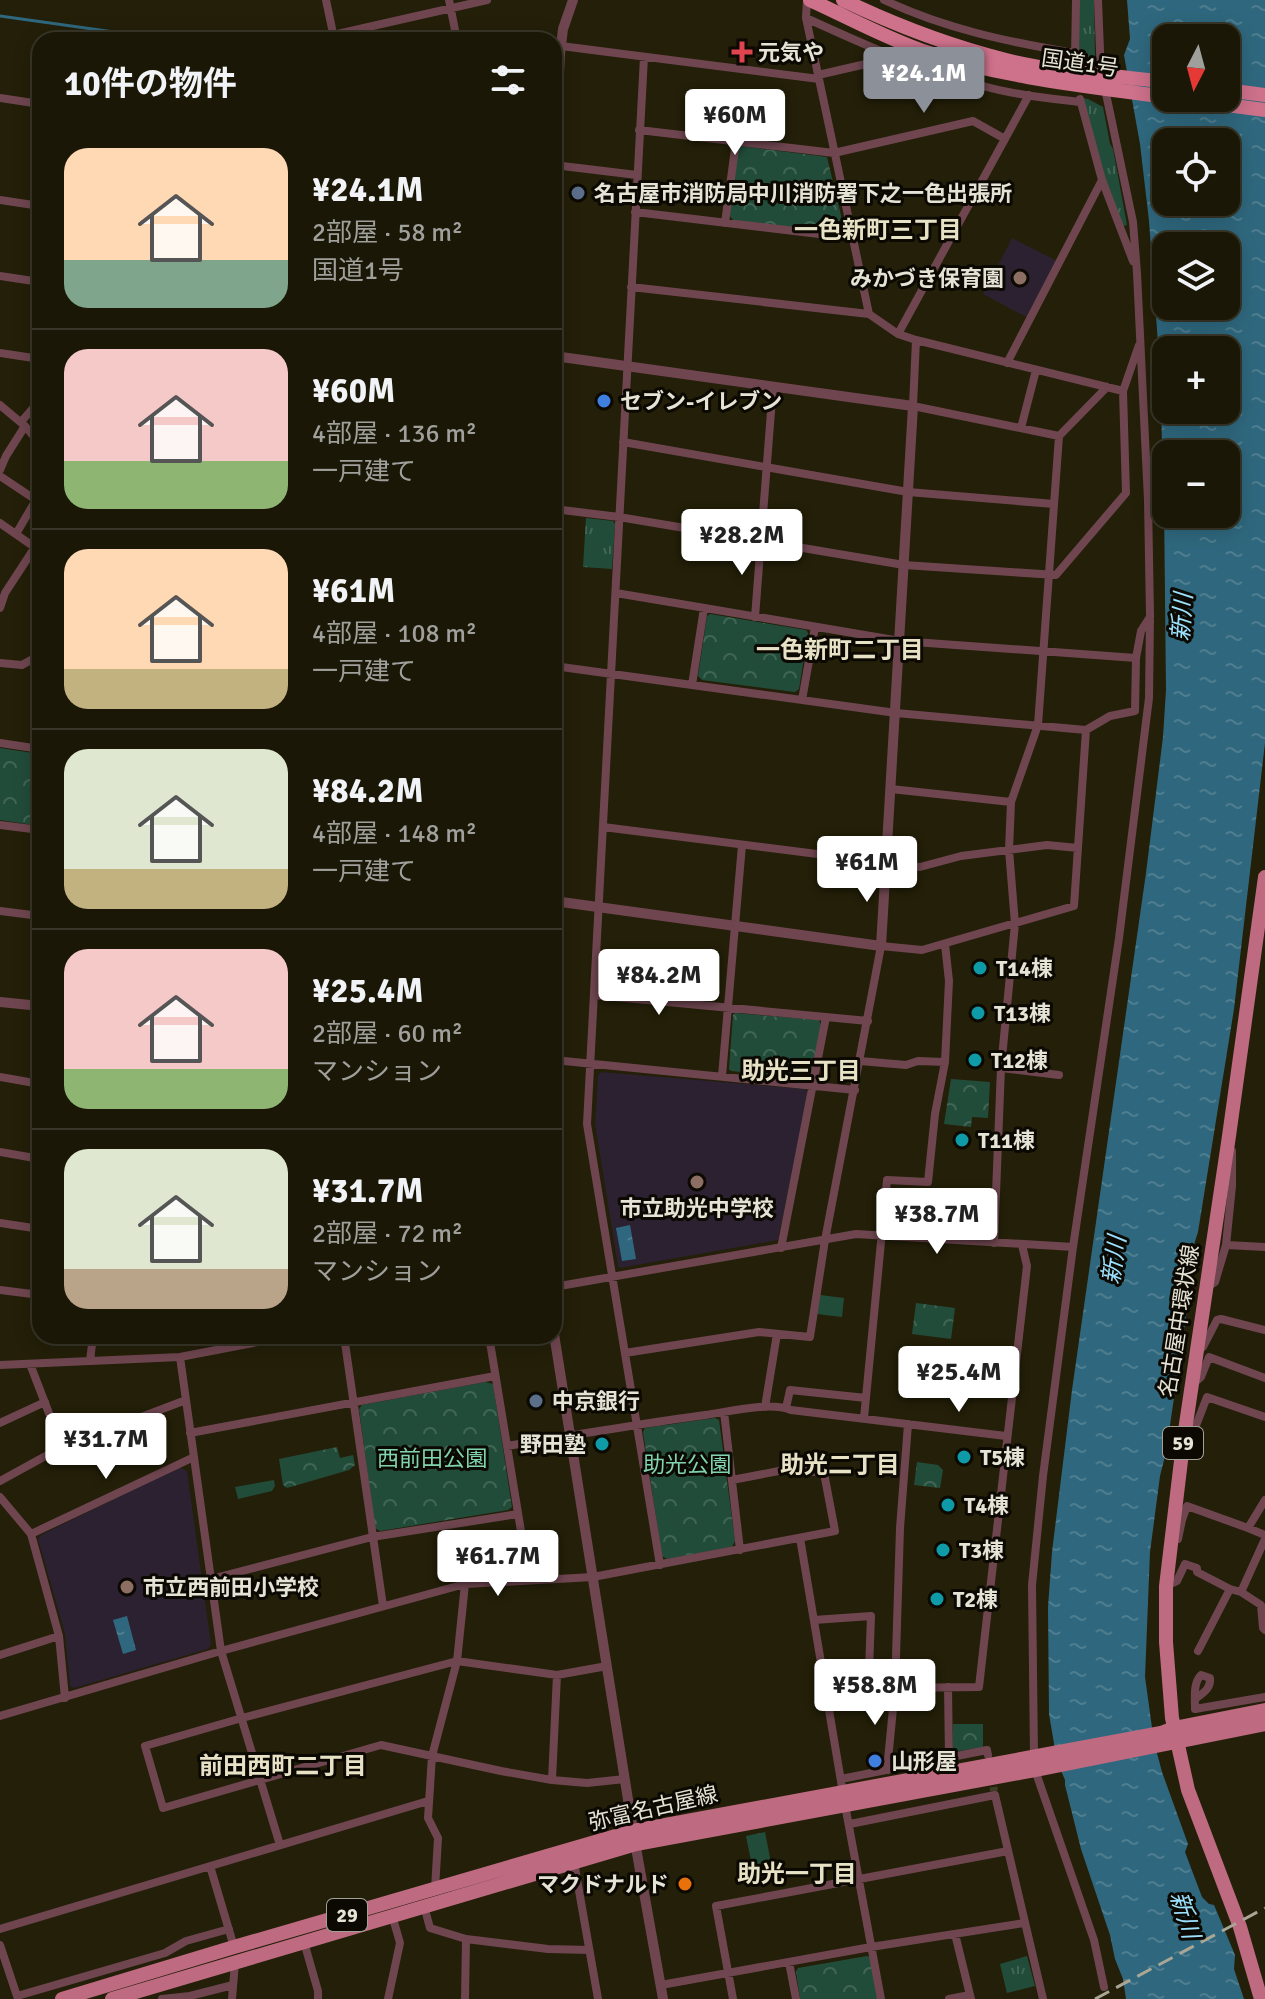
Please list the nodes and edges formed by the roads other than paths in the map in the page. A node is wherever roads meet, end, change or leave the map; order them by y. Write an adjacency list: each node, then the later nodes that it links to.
1 (326, 0): 11 (street)
2 (487, 0): 9 (street)
3 (573, 0): 14 (street)
4 (809, 0): 10 (street); 19 (highway, 国道1号)
5 (843, 0): 19 (highway, 国道1号)
6 (884, 0): 7 (street)
7 (1076, 0)
8 (1098, 0): 19 (street)
9 (450, 4): 12 (street); 13 (street)
10 (806, 18): 17 (street); 18 (street)
11 (333, 32)
12 (354, 32)
13 (455, 32)
14 (562, 34)
15 (562, 52): 16 (street)
16 (644, 57): 18 (street); 29 (street)
17 (893, 58): 18 (street); 23 (street)
18 (818, 77): 32 (street)
19 (1111, 82): 20 (highway, 国道1号); 22 (highway, 国道1号); 41 (street)
20 (1152, 82)
21 (1240, 92): 24 (highway)
22 (1152, 93)
23 (1029, 95): 30 (street); 35 (street)
24 (1265, 95)
25 (0, 98): 26 (street)
26 (32, 103)
27 (1240, 107): 28 (highway)
28 (1265, 110)
29 (639, 130): 31 (street); 34 (street)
30 (1005, 139): 32 (street); 46 (street)
31 (736, 141): 32 (street); 39 (street)
32 (834, 153): 40 (street)
33 (562, 166): 34 (street)
34 (637, 175): 38 (street)
35 (1102, 180): 41 (street); 52 (street)
36 (0, 200): 37 (street)
37 (32, 205)
38 (635, 212): 39 (street); 44 (street)
39 (725, 223): 40 (street)
40 (853, 238): 45 (street)
41 (1137, 273): 48 (street)
42 (0, 276): 43 (street)
43 (32, 281)
44 (631, 287): 45 (street); 53 (street)
45 (869, 314): 46 (street)
46 (898, 334): 47 (street)
47 (916, 340): 52 (street); 59 (street)
48 (1142, 341): 57 (street); 84 (street)
49 (0, 353): 51 (street)
50 (562, 357): 53 (street)
51 (32, 358)
52 (1007, 363): 54 (street)
53 (626, 366): 55 (street); 65 (street)
54 (1036, 370): 56 (street); 62 (street)
55 (773, 386): 59 (street); 66 (street)
56 (1107, 387): 57 (street); 64 (street)
57 (1123, 391): 80 (street)
58 (0, 405): 61 (street)
59 (913, 406): 62 (street); 69 (street)
60 (32, 411): 61 (street)
61 (23, 424): 63 (street); 67 (street)
62 (1021, 428): 64 (street)
63 (32, 435)
64 (1059, 436): 70 (street)
65 (623, 442): 66 (street); 73 (street)
66 (767, 467): 69 (street); 76 (street)
67 (0, 473): 68 (street)
68 (32, 492)
69 (908, 492): 70 (street); 79 (street)
70 (1054, 504): 80 (street)
71 (32, 506): 75 (street)
72 (562, 510): 73 (street)
73 (619, 517): 76 (street); 81 (street)
74 (0, 523): 75 (street)
75 (16, 534): 77 (street)
76 (761, 540): 79 (street); 85 (street)
77 (32, 545)
78 (32, 556): 82 (street)
79 (904, 565): 80 (street); 87 (street)
80 (1049, 575): 88 (street)
81 (616, 593): 83 (street); 93 (street)
82 (0, 608)
83 (704, 608): 85 (street); 94 (street)
84 (1150, 616): 89 (street); 147 (street)
85 (755, 617): 86 (street)
86 (815, 627): 87 (street); 95 (street)
87 (900, 641): 88 (street); 96 (street)
88 (1044, 652): 89 (street); 97 (street)
89 (1136, 658): 98 (street)
90 (32, 659): 91 (street)
91 (0, 663)
92 (562, 667): 93 (street)
93 (612, 674): 94 (street); 104 (street)
94 (692, 685): 95 (street)
95 (802, 700): 96 (street)
96 (896, 713): 97 (street); 101 (street)
97 (1038, 725): 98 (street); 102 (street)
98 (1086, 730): 107 (street)
99 (0, 743): 100 (street)
100 (32, 748)
101 (891, 789): 102 (street); 109 (street)
102 (1011, 802): 108 (street)
103 (0, 825): 105 (street)
104 (603, 827): 106 (street); 113 (street)
105 (32, 829)
106 (742, 845): 109 (street); 117 (street)
107 (1078, 848): 108 (street); 116 (street)
108 (1009, 850): 109 (street); 116 (street)
109 (887, 864): 119 (street)
110 (1265, 877): 112 (main road, 名古屋中環状線 / 59)
111 (562, 902): 113 (street)
112 (1264, 904): 137 (main road, 名古屋中環状線 / 59)
113 (599, 908): 117 (street); 120 (street)
114 (0, 911): 115 (street)
115 (32, 915)
116 (1015, 924): 118 (street); 130 (street)
117 (735, 926): 119 (street); 123 (street)
118 (945, 944): 119 (street); 128 (street)
119 (881, 946): 125 (street)
120 (594, 995): 123 (street); 129 (street)
121 (0, 1002): 122 (street)
122 (32, 1005)
123 (727, 1007): 124 (street); 132 (street)
124 (826, 1017): 125 (street); 135 (street)
125 (868, 1021): 127 (street)
126 (562, 1061): 129 (street)
127 (860, 1061): 128 (street); 136 (street)
128 (945, 1062): 142 (street)
129 (591, 1064): 132 (street); 150 (street)
130 (1001, 1068): 131 (street); 144 (street)
131 (1059, 1075)
132 (722, 1076): 135 (street)
133 (0, 1077): 134 (street)
134 (32, 1083)
135 (813, 1085): 136 (street); 149 (street)
136 (855, 1090): 143 (street)
137 (1229, 1136): 146 (street); 152 (main road, 名古屋中環状線 / 59)
138 (0, 1152): 139 (street)
139 (32, 1158)
140 (0, 1223): 141 (street)
141 (32, 1228)
142 (881, 1237): 143 (street); 144 (street); 171 (street)
143 (825, 1240): 149 (street); 156 (street)
144 (994, 1243): 145 (street)
145 (1022, 1245): 147 (street); 185 (street)
146 (1226, 1245): 148 (street); 152 (street)
147 (1073, 1247): 233 (street)
148 (1265, 1247)
149 (781, 1248): 150 (street)
150 (613, 1277): 151 (street); 163 (street)
151 (562, 1286)
152 (1207, 1287): 162 (main road, 名古屋中環状線 / 59)
153 (0, 1290): 154 (street)
154 (32, 1294)
155 (1265, 1330): 162 (street)
156 (777, 1334): 163 (street); 175 (street)
157 (92, 1344): 165 (street)
158 (229, 1344): 164 (street)
159 (345, 1344): 174 (street)
160 (490, 1344): 168 (street)
161 (556, 1344): 184 (street)
162 (1197, 1351): 170 (main road, 名古屋中環状線 / 59)
163 (625, 1353): 182 (street)
164 (180, 1357): 165 (street); 172 (street)
165 (90, 1361): 166 (street)
166 (30, 1364): 167 (street); 173 (street)
167 (0, 1365)
168 (495, 1376): 174 (street); 187 (street)
169 (1265, 1378): 170 (street)
170 (1192, 1385): 186 (main road, 名古屋中環状線 / 59)
171 (866, 1398): 176 (street); 179 (street)
172 (186, 1400): 183 (street); 188 (street)
173 (45, 1402): 180 (street); 188 (street)
174 (353, 1402): 183 (street); 197 (street)
175 (765, 1407): 176 (street); 177 (street)
176 (786, 1408): 179 (street)
177 (724, 1412): 182 (street); 190 (street)
178 (1265, 1417): 186 (street)
179 (864, 1418): 181 (street)
180 (0, 1423)
181 (908, 1424): 185 (street); 218 (street)
182 (637, 1425): 184 (street); 201 (street)
183 (190, 1433): 189 (street)
184 (570, 1436): 187 (street); 202 (street)
185 (1006, 1436): 220 (street)
186 (1183, 1444): 206 (main road, 名古屋中環状線 / 59)
187 (507, 1446): 194 (street)
188 (62, 1447): 191 (street)
189 (194, 1457): 196 (street); 203 (street)
190 (732, 1480): 199 (street); 200 (street)
191 (0, 1481)
192 (0, 1497): 196 (street)
193 (1265, 1500): 195 (street)
194 (518, 1514): 197 (street); 204 (street)
195 (1248, 1528): 198 (street); 206 (street)
196 (31, 1534): 212 (street)
197 (372, 1537): 203 (street); 209 (street)
198 (1265, 1537): 208 (street)
199 (800, 1538): 200 (street); 210 (street)
200 (740, 1550): 201 (street)
201 (660, 1565): 202 (street)
202 (593, 1577): 204 (street); 217 (street)
203 (211, 1579): 213 (street)
204 (529, 1580): 205 (street)
205 (465, 1584): 209 (street); 216 (street)
206 (1166, 1586): 207 (street); 229 (main road, 名古屋中環状線 / 59)
207 (1230, 1589): 208 (street); 214 (street)
208 (1241, 1592): 211 (street)
209 (383, 1606): 213 (street)
210 (814, 1620): 218 (street); 238 (street)
211 (1265, 1630)
212 (59, 1636): 215 (street); 223 (street)
213 (221, 1651): 223 (street); 227 (street)
214 (1198, 1651)
215 (0, 1655)
216 (457, 1661): 219 (street); 227 (street); 231 (street)
217 (607, 1666): 219 (street); 235 (street)
218 (895, 1670): 221 (street)
219 (557, 1675): 237 (street)
220 (948, 1687): 221 (street); 232 (street)
221 (895, 1688): 234 (street)
222 (1265, 1697): 224 (street)
223 (65, 1698): 226 (street)
224 (1195, 1699)
225 (1265, 1710): 229 (main road, 弥富名古屋線 / 29)
226 (0, 1716)
227 (242, 1718): 236 (street); 236 (street)
228 (1265, 1724): 229 (main road, 弥富名古屋線 / 29)
229 (1169, 1737): 233 (main road, 弥富名古屋線 / 29); 281 (main road, 名古屋中環状線 / 59)
230 (988, 1755): 232 (street)
231 (432, 1756): 236 (street); 237 (street); 239 (street)
232 (949, 1758): 234 (street)
233 (1042, 1762): 238 (main road, 弥富名古屋線 / 29); 265 (street)
234 (887, 1770): 238 (street)
235 (625, 1779): 237 (street); 241 (street)
236 (260, 1780): 242 (street)
237 (552, 1780)
238 (843, 1792): 240 (street); 241 (main road, 弥富名古屋線 / 29)
239 (428, 1801): 242 (street); 247 (street)
240 (850, 1824): 243 (street); 246 (street)
241 (634, 1837): 244 (main road, 弥富名古屋線 / 29); 247 (main road, 弥富名古屋線 / 29); 264 (street)
242 (280, 1845): 245 (street)
243 (1008, 1851): 246 (street); 250 (street)
244 (574, 1862): 248 (main road, 弥富名古屋線 / 29); 259 (street)
245 (210, 1866): 251 (street); 252 (street)
246 (859, 1879): 258 (street); 262 (street)
247 (435, 1890): 257 (main road, 弥富名古屋線 / 29)
248 (424, 1906): 249 (main road, 弥富名古屋線 / 29); 254 (street)
249 (392, 1915): 255 (main road, 弥富名古屋線 / 29); 272 (street)
250 (1024, 1923): 253 (street); 280 (street)
251 (0, 1929)
252 (229, 1929): 256 (street); 257 (street)
253 (955, 1934): 258 (street); 266 (street)
254 (466, 1939): 259 (street); 273 (street)
255 (304, 1941): 261 (main road, 弥富名古屋線 / 29); 271 (street)
256 (0, 1945)
257 (234, 1947): 267 (main road, 弥富名古屋線 / 29)
258 (871, 1947): 260 (street); 278 (street)
259 (589, 1950): 274 (street)
260 (789, 1962): 262 (street); 277 (street)
261 (235, 1963): 263 (street); 268 (main road, 弥富名古屋線 / 29)
262 (728, 1973): 264 (street); 276 (street)
263 (233, 1985): 269 (street); 270 (street)
264 (661, 1985): 275 (street)
265 (1104, 1987)
266 (971, 1997): 279 (street)
267 (62, 1999)
268 (112, 1999)
269 (162, 1999)
270 (232, 1999)
271 (318, 1999)
272 (388, 1999)
273 (465, 1999)
274 (598, 1999)
275 (663, 1999)
276 (733, 1999)
277 (796, 1999)
278 (881, 1999)
279 (949, 1999)
280 (1043, 1999)
281 (1261, 1999)

